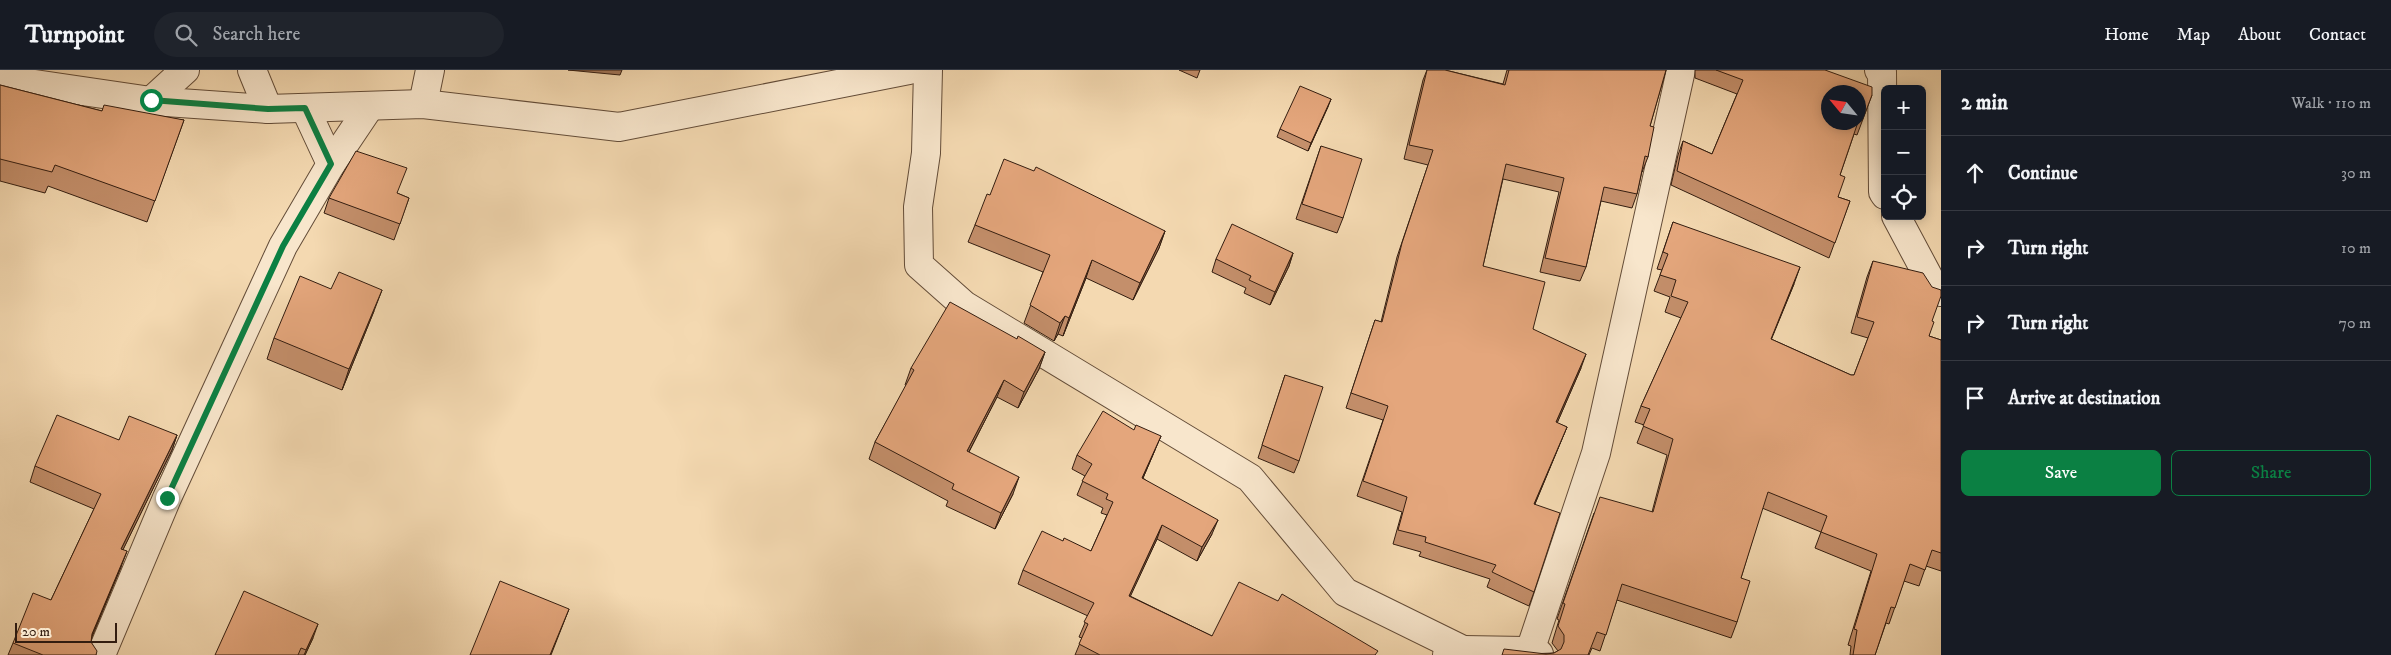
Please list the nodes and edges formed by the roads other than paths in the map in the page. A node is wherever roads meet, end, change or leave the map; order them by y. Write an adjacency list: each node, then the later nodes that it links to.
1 (185, 70): 9 (street)
2 (252, 70): 13 (street)
3 (430, 70): 10 (street)
4 (908, 70): 10 (street)
5 (928, 70): 18 (street)
6 (1681, 70): 19 (street)
7 (1879, 70): 15 (street)
8 (0, 79): 9 (street)
9 (151, 100): 13 (street)
10 (423, 104): 11 (street)
11 (370, 106): 12 (street); 14 (street)
12 (305, 108): 13 (street); 14 (street)
13 (268, 109)
14 (331, 164): 20 (street)
15 (1883, 175)
16 (1898, 220): 17 (street)
17 (1941, 292)
18 (1455, 652): 19 (street)
19 (1536, 653)
20 (101, 655)

